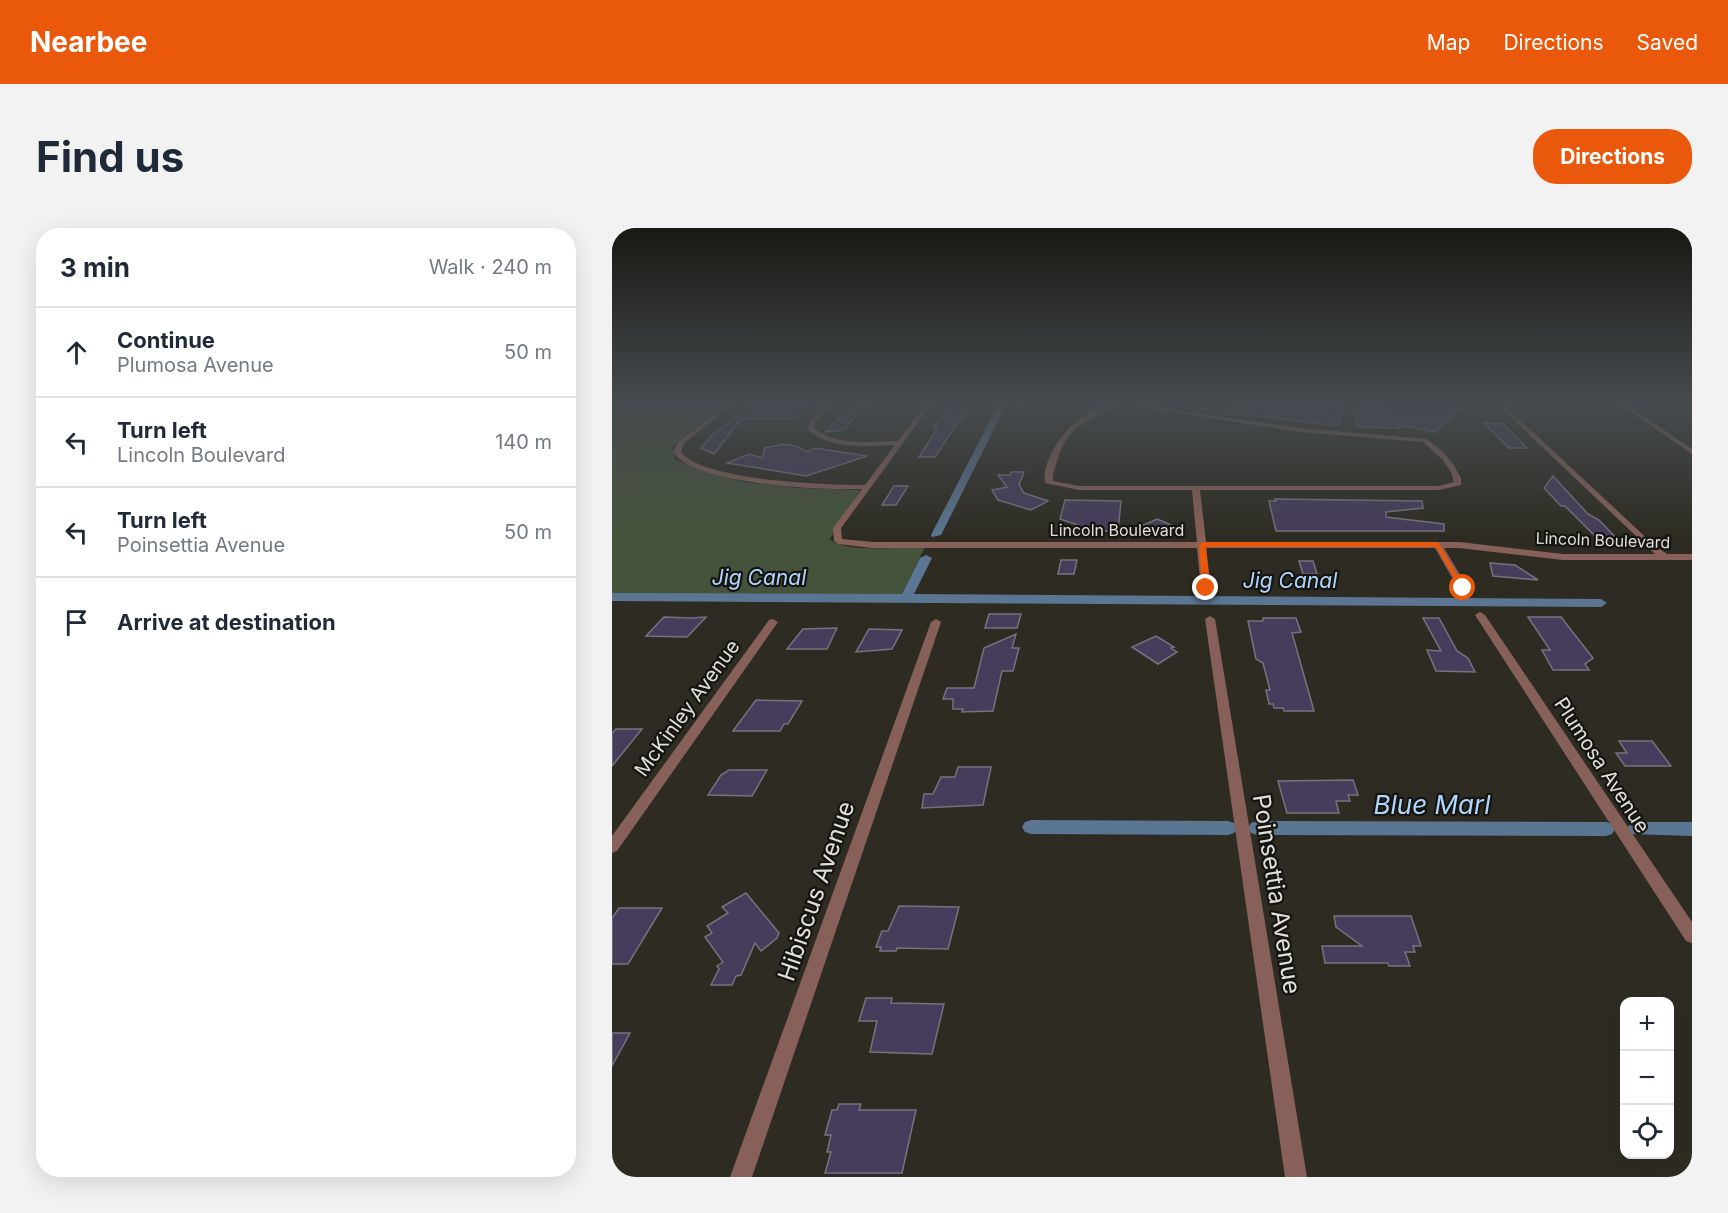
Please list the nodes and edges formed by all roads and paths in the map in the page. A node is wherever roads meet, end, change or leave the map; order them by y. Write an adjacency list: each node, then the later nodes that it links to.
1 (678, 449): 6 (street)
2 (895, 449): 6 (street)
3 (1056, 449): 7 (street)
4 (1437, 449): 7 (street)
5 (1548, 449): 10 (street)
6 (867, 487): 8 (street, Lincoln Boulevard)
7 (1197, 488): 8 (street)
8 (1203, 545): 9 (street, Lincoln Boulevard); 12 (street)
9 (1438, 545): 10 (street, Lincoln Boulevard); 13 (street)
10 (1665, 557): 11 (street, Lincoln Boulevard)
11 (1690, 559)
12 (1206, 588)
13 (1463, 588)
14 (1480, 615): 19 (street, Plumosa Avenue)
15 (1210, 619): 21 (street, Poinsettia Avenue)
16 (773, 622): 18 (street, McKinley Avenue)
17 (936, 622): 20 (street, Hibiscus Avenue)
18 (612, 846)
19 (1692, 936)
20 (741, 1177)
21 (1296, 1177)

